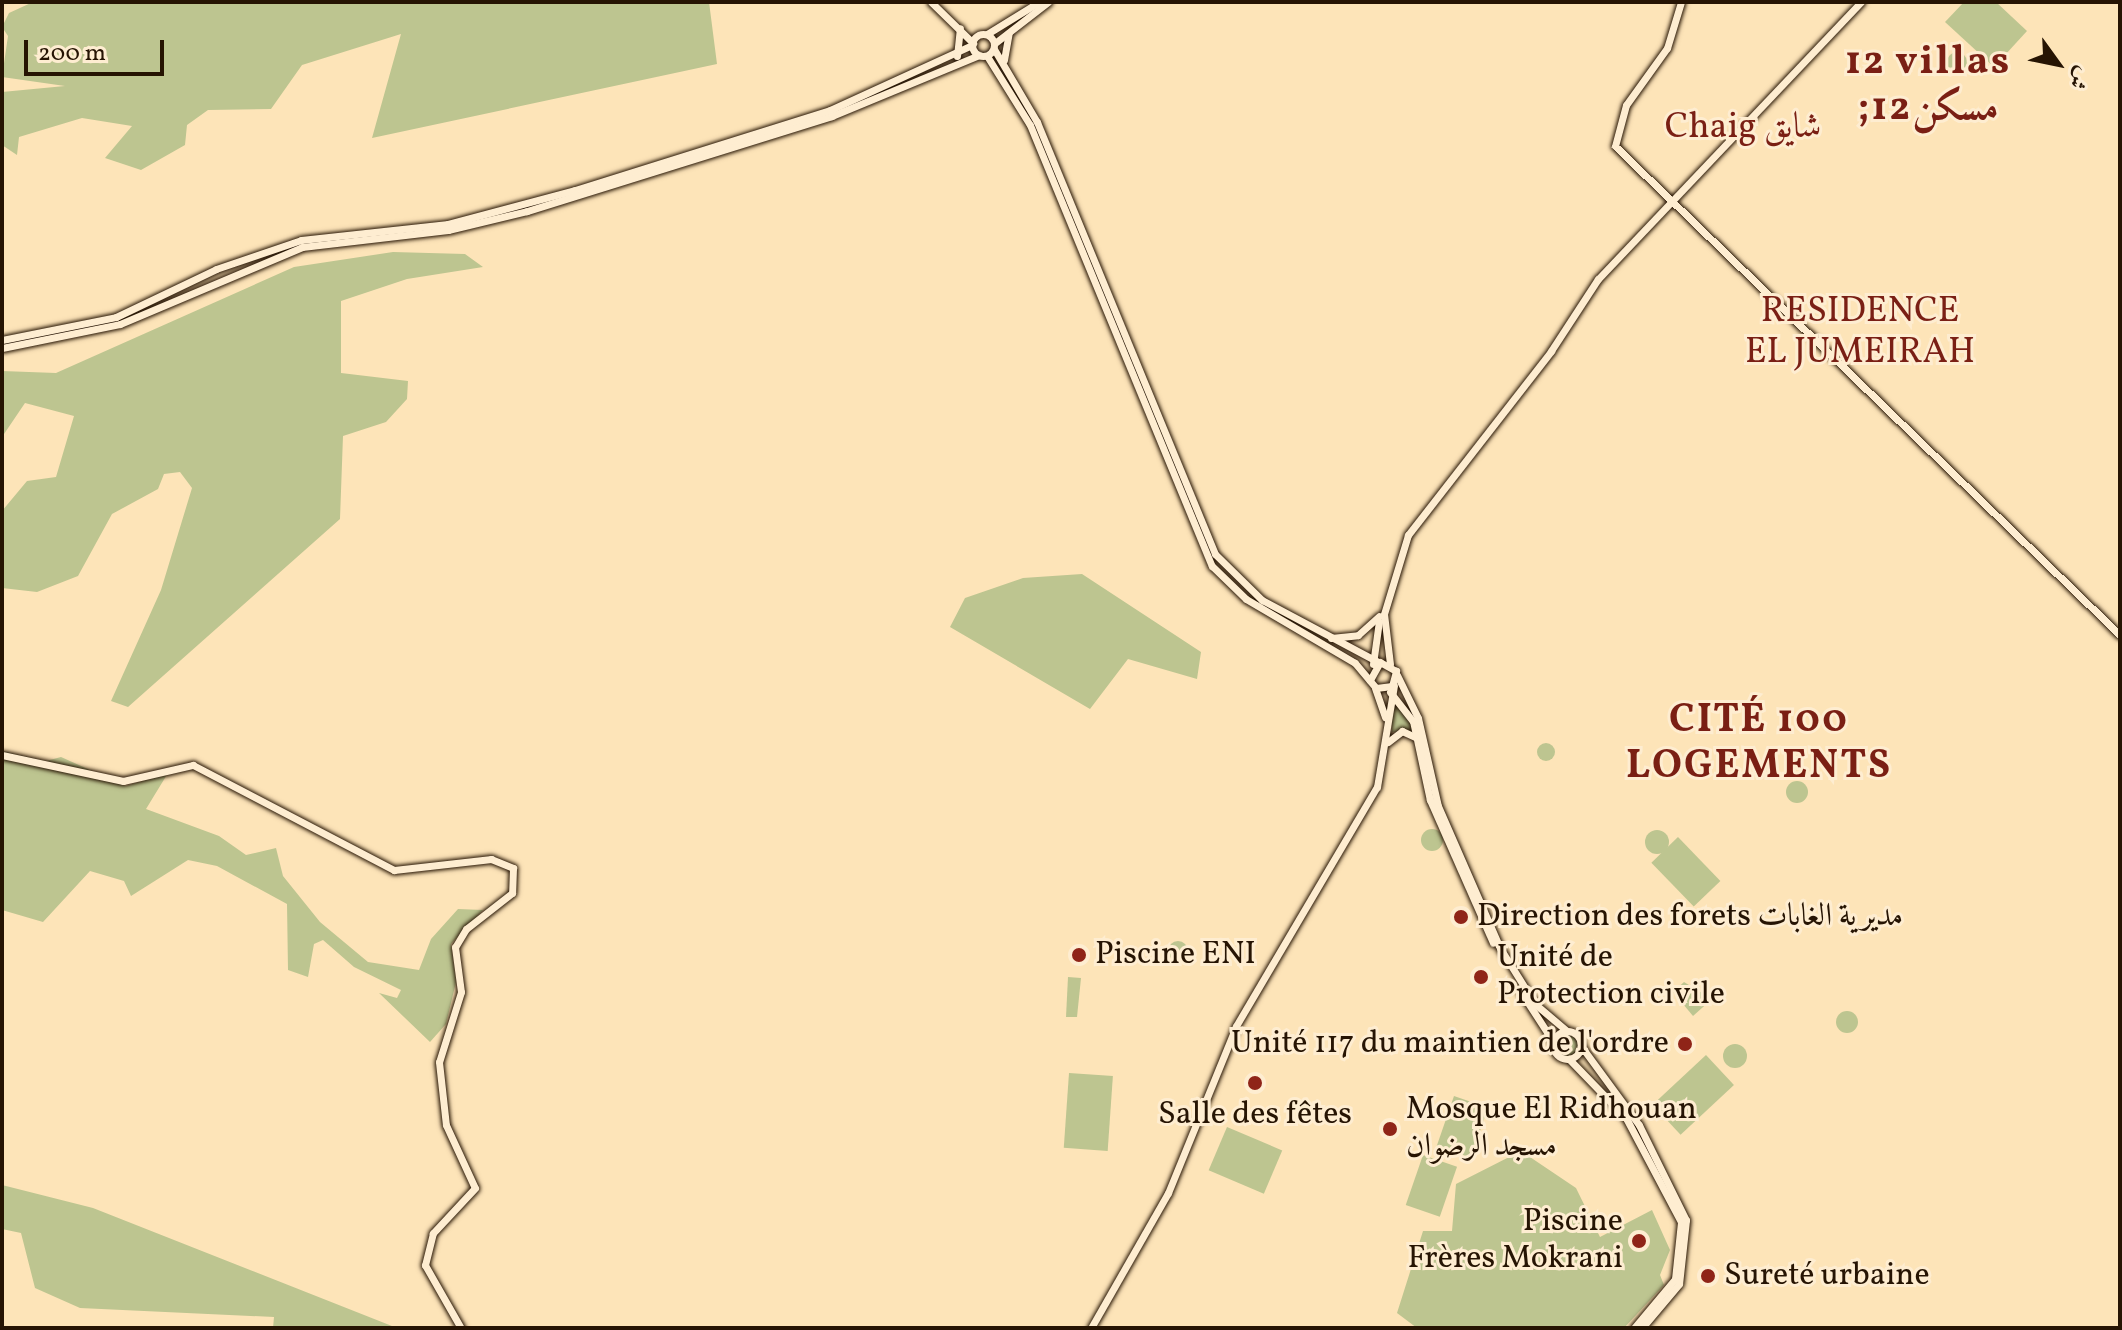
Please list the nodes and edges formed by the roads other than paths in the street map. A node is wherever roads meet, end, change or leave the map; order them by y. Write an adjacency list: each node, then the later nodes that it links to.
1 (931, 2): 6 (main road)
2 (1039, 2): 8 (main road)
3 (1048, 2): 7 (main road)
4 (1681, 2): 14 (main road)
5 (1861, 2): 14 (main road)
6 (958, 26): 8 (main road); 9 (main road); 11 (main road)
7 (1011, 30): 10 (main road); 13 (main road)
8 (984, 34): 9 (main road); 10 (main road)
9 (972, 44): 11 (main road); 12 (main road)
10 (994, 46): 12 (main road); 13 (main road)
11 (957, 56): 16 (main road)
12 (983, 56): 17 (main road); 24 (main road)
13 (1003, 62): 20 (main road)
14 (1672, 201): 15 (main road); 19 (main road)
15 (1564, 330): 18 (main road); 22 (main road)
16 (2, 340)
17 (2, 348)
18 (1380, 614): 20 (main road); 21 (main road)
19 (2120, 635)
20 (1328, 637): 21 (main road)
21 (1375, 664): 22 (main road); 24 (main road)
22 (1390, 664): 23 (main road)
23 (1397, 674): 25 (main road); 30 (main road)
24 (1372, 683): 25 (main road); 26 (main road)
25 (1388, 691): 26 (main road); 27 (main road)
26 (1386, 720): 28 (main road)
27 (1417, 739): 28 (main road); 31 (main road)
28 (1387, 744): 35 (main road)
29 (2, 755): 34 (main road)
30 (1567, 1031): 31 (main road); 32 (main road)
31 (1554, 1043): 33 (main road)
32 (1581, 1046): 33 (main road); 37 (main road)
33 (1569, 1059): 36 (main road)
34 (461, 1328)
35 (1091, 1328)
36 (1634, 1328)
37 (1642, 1328)

